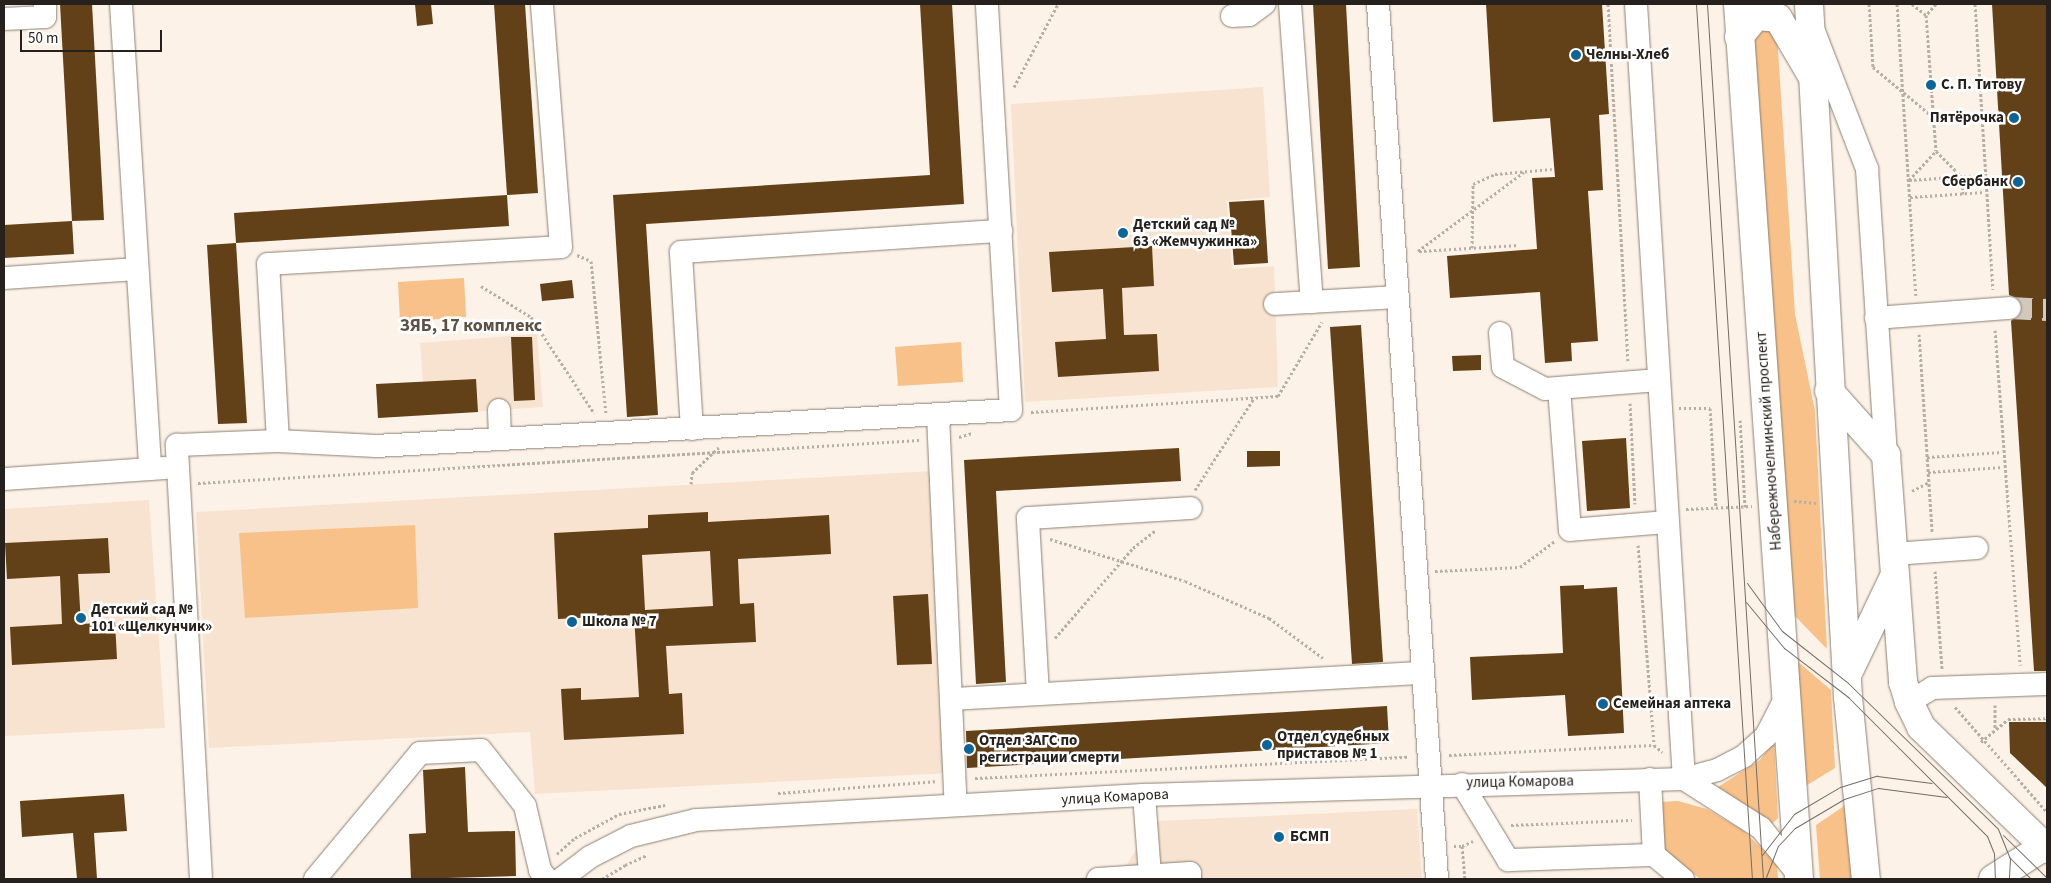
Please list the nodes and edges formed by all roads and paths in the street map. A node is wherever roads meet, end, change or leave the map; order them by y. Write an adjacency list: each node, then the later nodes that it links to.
1 (45, 4): 20 (street)
2 (121, 4): 42 (street)
3 (542, 4): 38 (street)
4 (987, 4): 36 (street)
5 (1058, 4): 23 (path)
6 (1264, 4): 19 (street)
7 (1290, 4): 48 (street)
8 (1378, 4): 41 (street)
9 (1608, 4): 53 (path)
10 (1636, 4): 52 (street)
11 (1738, 4): 21 (main road, Набережночелнинский проспект)
12 (1869, 4): 24 (path)
13 (1897, 4): 24 (path)
14 (1912, 4): 18 (path)
15 (1936, 4): 18 (path)
16 (1975, 4): 29 (path)
17 (1810, 13): 22 (main road); 49 (street)
18 (1926, 15): 25 (path)
19 (1232, 16)
20 (4, 19)
21 (1739, 37): 22 (main road); 99 (main road, Набережночелнинский проспект)
22 (1813, 78): 55 (main road)
23 (1012, 89)
24 (1903, 94): 25 (path); 31 (path)
25 (1933, 117): 26 (path)
26 (1936, 151): 30 (path); 31 (path)
27 (1552, 169): 28 (path)
28 (1525, 171): 35 (path); 35 (path)
29 (1984, 175): 30 (path); 32 (path)
30 (1962, 177): 31 (path); 33 (path)
31 (1909, 180): 34 (path)
32 (1986, 192): 33 (path); 47 (path)
33 (1964, 194): 34 (path)
34 (1910, 197): 50 (path)
35 (1470, 210): 39 (path); 40 (path)
36 (1001, 231): 58 (street); 62 (street)
37 (1519, 245): 39 (path)
38 (561, 248): 64 (path); 67 (street)
39 (1472, 248): 40 (path)
40 (1418, 251): 41 (path)
41 (1394, 253): 45 (street)
42 (137, 269): 43 (street); 73 (street)
43 (4, 278)
44 (481, 286): 64 (path)
45 (1396, 297): 48 (street); 91 (street)
46 (1275, 304): 48 (street)
47 (2002, 310): 50 (street); 68 (path)
48 (1318, 311): 58 (path)
49 (1876, 318): 50 (street); 70 (street)
50 (1918, 318): 71 (path)
51 (1500, 333): 54 (street)
52 (1660, 380): 53 (street); 84 (street)
53 (1629, 382): 54 (street); 85 (path)
54 (1559, 388): 87 (street)
55 (1829, 391): 70 (main road); 93 (main road)
56 (1703, 406): 83 (path)
57 (499, 410): 65 (street)
58 (1011, 410): 59 (street)
59 (938, 416): 61 (street); 66 (street)
60 (1740, 420): 80 (path)
61 (738, 428): 62 (street); 69 (path)
62 (692, 429): 64 (street)
63 (982, 429): 66 (path)
64 (608, 433): 65 (street)
65 (500, 439): 67 (street)
66 (939, 439): 69 (path); 100 (street)
67 (278, 441): 75 (street)
68 (2002, 452): 71 (path); 72 (path)
69 (712, 453): 75 (path); 77 (path)
70 (1886, 455): 90 (main road)
71 (1927, 457): 74 (path)
72 (2003, 467): 74 (path); 96 (path)
73 (150, 469): 75 (street); 76 (street)
74 (1928, 472): 89 (path)
75 (180, 476): 120 (street)
76 (4, 478)
77 (691, 484)
78 (1786, 501): 79 (path)
79 (1819, 503)
80 (1746, 506): 81 (path); 83 (path)
81 (1758, 506)
82 (1190, 508): 86 (street)
83 (1716, 508): 84 (path)
84 (1668, 516): 85 (street); 106 (street)
85 (1636, 525): 87 (street); 107 (path)
86 (1029, 530): 94 (path); 98 (street)
87 (1570, 530): 91 (path)
88 (1977, 548): 89 (street)
89 (1933, 551): 90 (street); 97 (path)
90 (1894, 565): 93 (main road); 101 (main road)
91 (1414, 572): 92 (street)
92 (1421, 673): 94 (street); 108 (street)
93 (1847, 675): 128 (main road)
94 (1349, 677): 98 (street)
95 (2047, 684): 96 (street)
96 (2022, 686): 97 (street)
97 (1943, 688): 101 (street); 105 (path)
98 (1038, 694): 100 (street)
99 (1787, 694): 106 (street, улица Комарова); 119 (main road, Набережночелнинский проспект)
100 (952, 699): 111 (street)
101 (1909, 702): 116 (main road)
102 (1994, 702): 104 (path)
103 (2047, 718): 104 (path)
104 (1995, 729): 105 (path)
105 (1981, 742): 113 (path)
106 (1684, 778): 107 (street, улица Комарова); 119 (street)
107 (1654, 779): 109 (street, улица Комарова); 117 (street)
108 (1432, 784): 109 (street, улица Комарова); 110 (street, улица Комарова); 126 (street)
109 (1462, 784): 114 (street)
110 (1144, 795): 111 (street, улица Комарова); 118 (street)
111 (956, 806): 123 (street, улица Комарова)
112 (1634, 811): 114 (path)
113 (2047, 812)
114 (1491, 833): 115 (path); 117 (street)
115 (1462, 846)
116 (2046, 848): 129 (main road)
117 (1654, 855): 127 (street)
118 (1150, 875): 124 (street); 125 (street)
119 (1799, 877)
120 (201, 879)
121 (315, 879): 122 (street)
122 (547, 879)
123 (561, 879)
124 (1098, 879)
125 (1190, 879)
126 (1437, 879)
127 (1683, 879)
128 (1866, 879)
129 (1993, 879)

